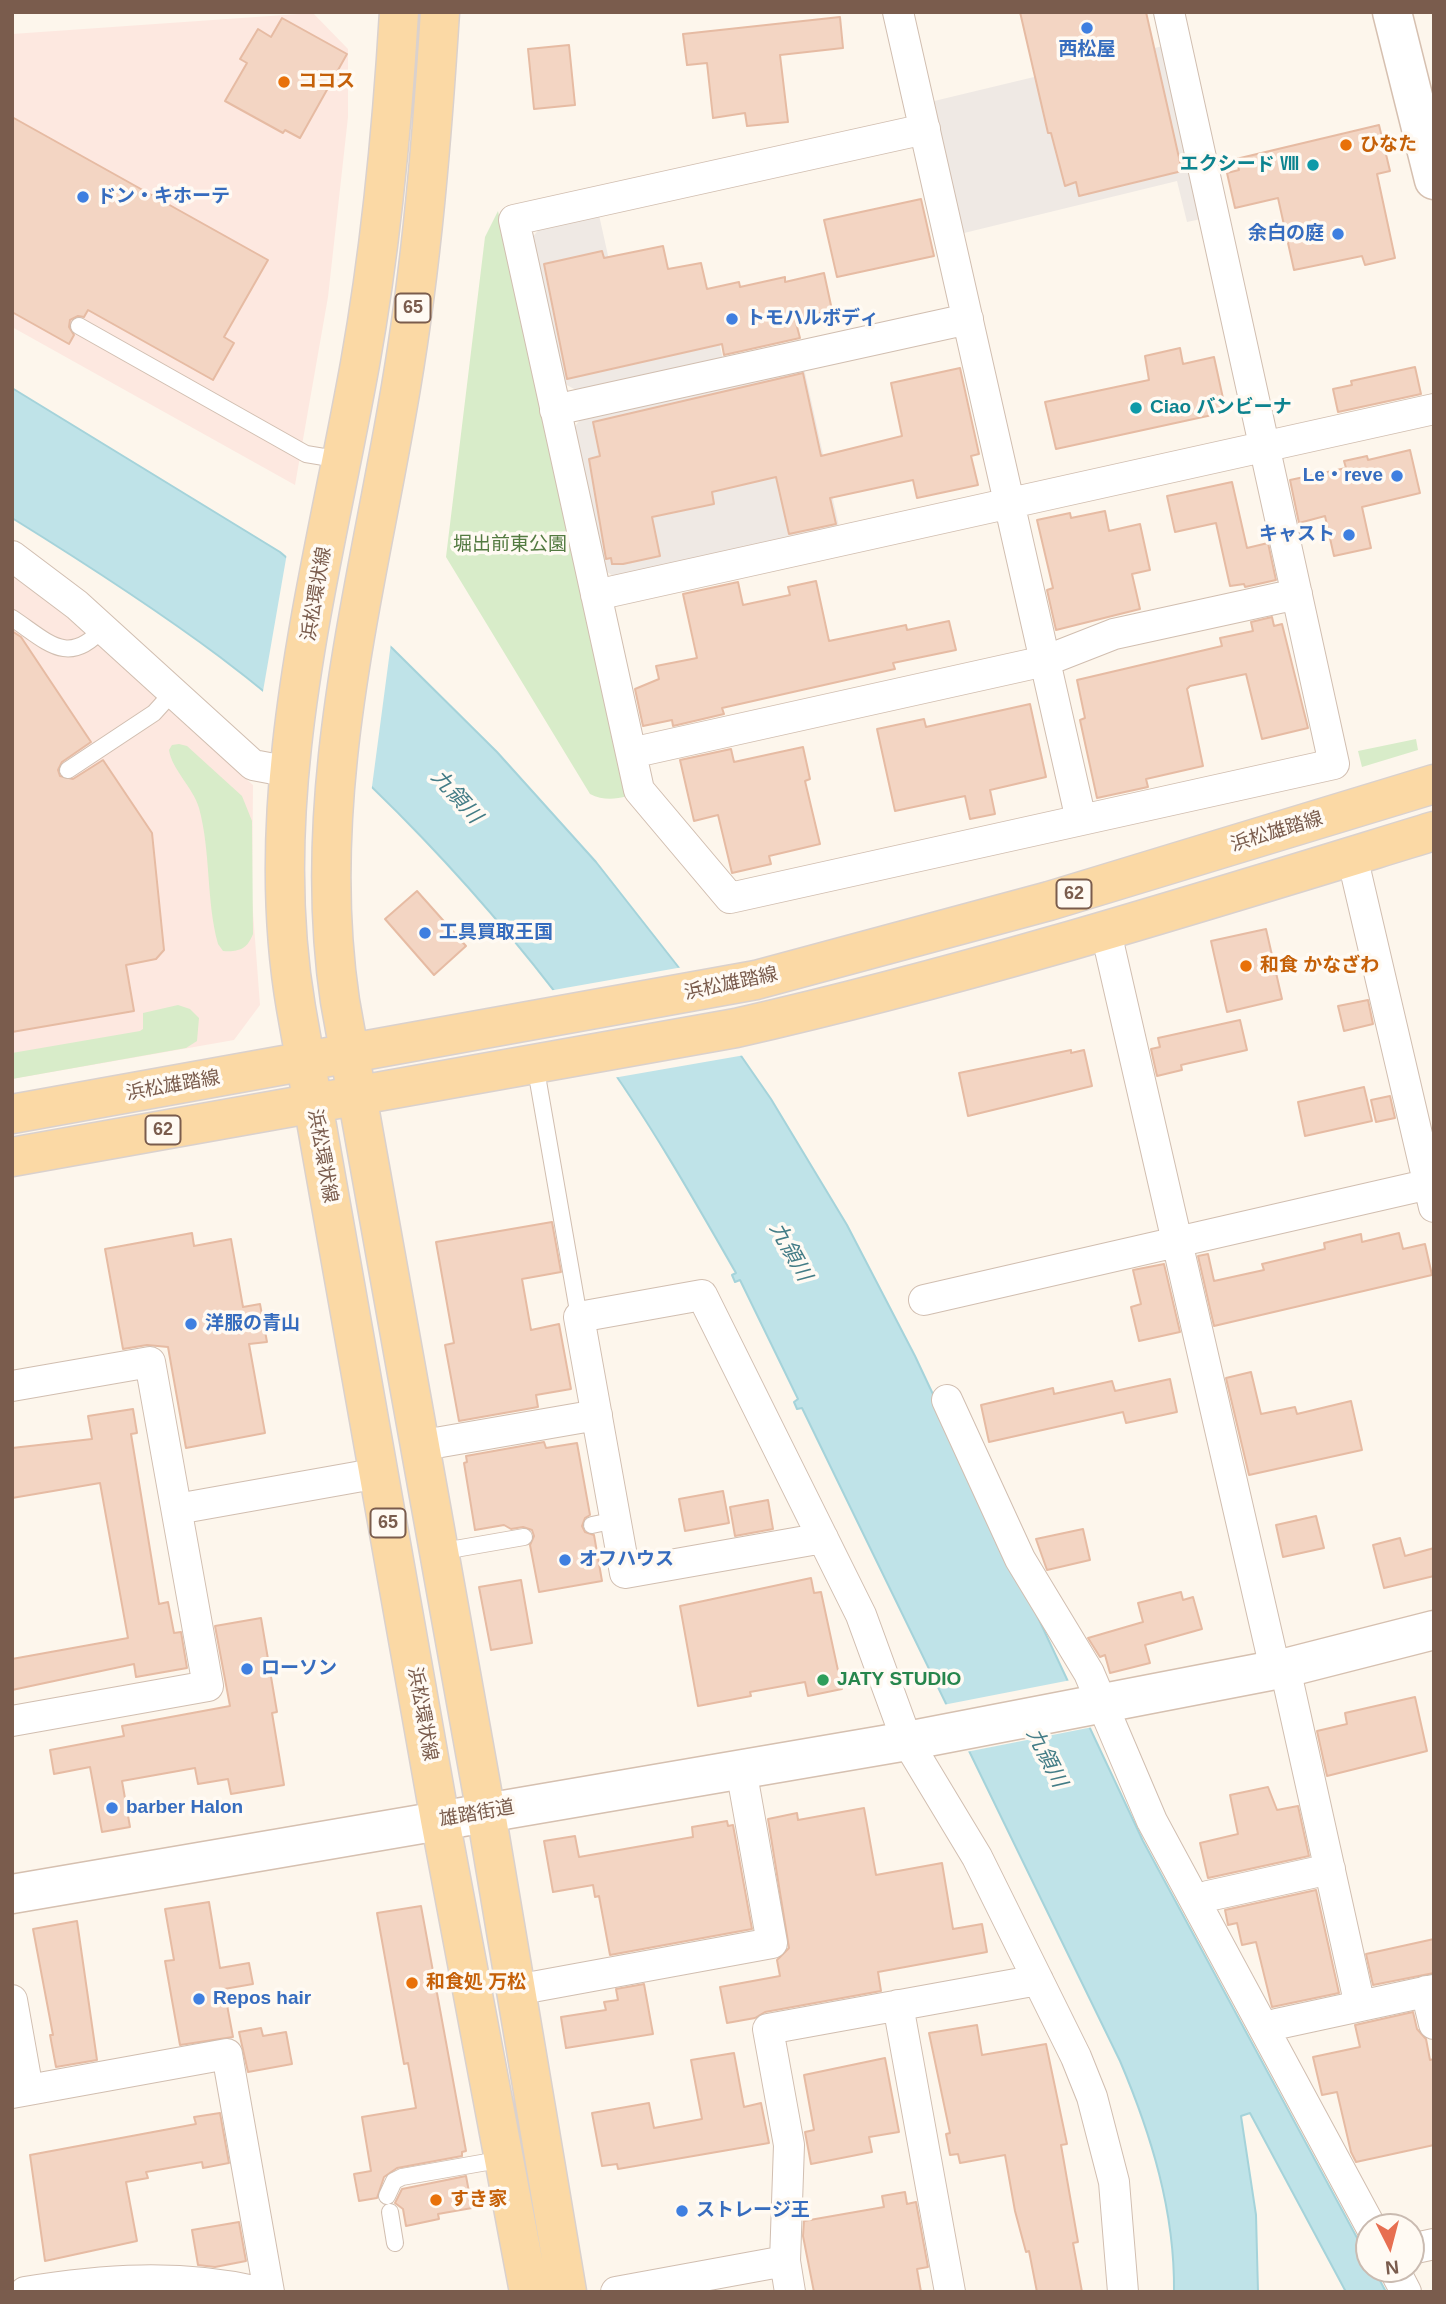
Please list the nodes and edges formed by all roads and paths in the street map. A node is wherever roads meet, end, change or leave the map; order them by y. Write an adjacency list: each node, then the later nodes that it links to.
1 (399, 12): 13 (main road, 浜松環状線 / 65)
2 (440, 12): 30 (main road, 65)
3 (898, 12): 6 (street)
4 (1169, 12): 12 (street)
5 (1392, 12): 7 (street)
6 (925, 130): 8 (street); 10 (street)
7 (1434, 180)
8 (968, 319): 10 (street); 14 (street)
9 (79, 327): 13 (lane)
10 (555, 410): 17 (street)
11 (1434, 410): 12 (street)
12 (1264, 447): 14 (street); 16 (street)
13 (342, 460): 23 (main road, 浜松環状線 / 65)
14 (1010, 503): 17 (street); 20 (street)
15 (12, 556): 19 (street)
16 (1297, 594): 20 (street); 26 (street)
17 (596, 595): 22 (street)
18 (12, 618): 19 (lane)
19 (103, 628): 21 (street)
20 (1045, 661): 22 (street); 26 (street)
21 (173, 692): 23 (street); 24 (lane)
22 (631, 753): 26 (street)
23 (292, 761): 31 (main road, 浜松環状線 / 65)
24 (68, 770)
25 (1434, 784): 30 (main road, 浜松雄踏線 / 62)
26 (1081, 820)
27 (1434, 831): 28 (main road, 62)
28 (1352, 856): 29 (main road, 62); 37 (street)
29 (1106, 932): 32 (main road, 62); 38 (street)
30 (349, 1054): 31 (main road, 浜松雄踏線 / 62); 33 (main road, 65)
31 (306, 1062): 34 (main road, 浜松環状線 / 65); 35 (main road, 浜松雄踏線 / 62)
32 (534, 1064): 33 (main road, 62); 40 (lane)
33 (356, 1096): 34 (main road, 62); 44 (main road, 65)
34 (313, 1104): 36 (main road, 62); 45 (main road, 浜松環状線 / 65)
35 (12, 1114)
36 (12, 1157)
37 (1432, 1192): 38 (street)
38 (1178, 1241): 39 (street); 51 (street)
39 (924, 1300)
40 (579, 1317): 43 (street); 48 (street)
41 (12, 1386): 46 (street)
42 (947, 1399): 52 (street)
43 (597, 1415): 44 (street); 48 (street)
44 (418, 1446): 49 (main road, 65)
45 (379, 1473): 46 (street); 57 (main road, 浜松環状線 / 65)
46 (177, 1509): 53 (street)
47 (524, 1536): 49 (lane)
48 (823, 1538): 54 (street)
49 (438, 1552): 56 (main road, 65)
50 (1434, 1630): 51 (street, 雄踏街道)
51 (1280, 1669): 52 (street, 雄踏街道); 58 (street)
52 (1099, 1704): 54 (street, 雄踏街道); 60 (street)
53 (12, 1721)
54 (925, 1737): 55 (street, 雄踏街道); 61 (street)
55 (741, 1769): 56 (street, 雄踏街道); 62 (street)
56 (486, 1812): 57 (street, 雄踏街道); 62 (main road, 65)
57 (440, 1820): 59 (street, 雄踏街道); 70 (main road, 浜松環状線 / 65)
58 (1330, 1869): 60 (street); 66 (street)
59 (12, 1894)
60 (1196, 1902): 68 (street)
61 (1038, 1980): 65 (street); 84 (street)
62 (516, 1990): 80 (main road, 65)
63 (1430, 1991): 66 (street); 67 (street)
64 (12, 2000): 69 (street)
65 (898, 2005): 75 (street); 83 (street)
66 (1360, 2006): 68 (street)
67 (1434, 2024)
68 (1265, 2030): 73 (street)
69 (20, 2091): 78 (street)
70 (504, 2159): 71 (lane); 79 (main road, 浜松環状線 / 65)
71 (387, 2196)
72 (390, 2212): 74 (lane)
73 (1363, 2213)
74 (396, 2243)
75 (785, 2262): 81 (street); 82 (street)
76 (24, 2292): 77 (street)
77 (259, 2292)
78 (270, 2292)
79 (529, 2292)
80 (567, 2292)
81 (616, 2292)
82 (790, 2292)
83 (950, 2292)
84 (1123, 2292)

